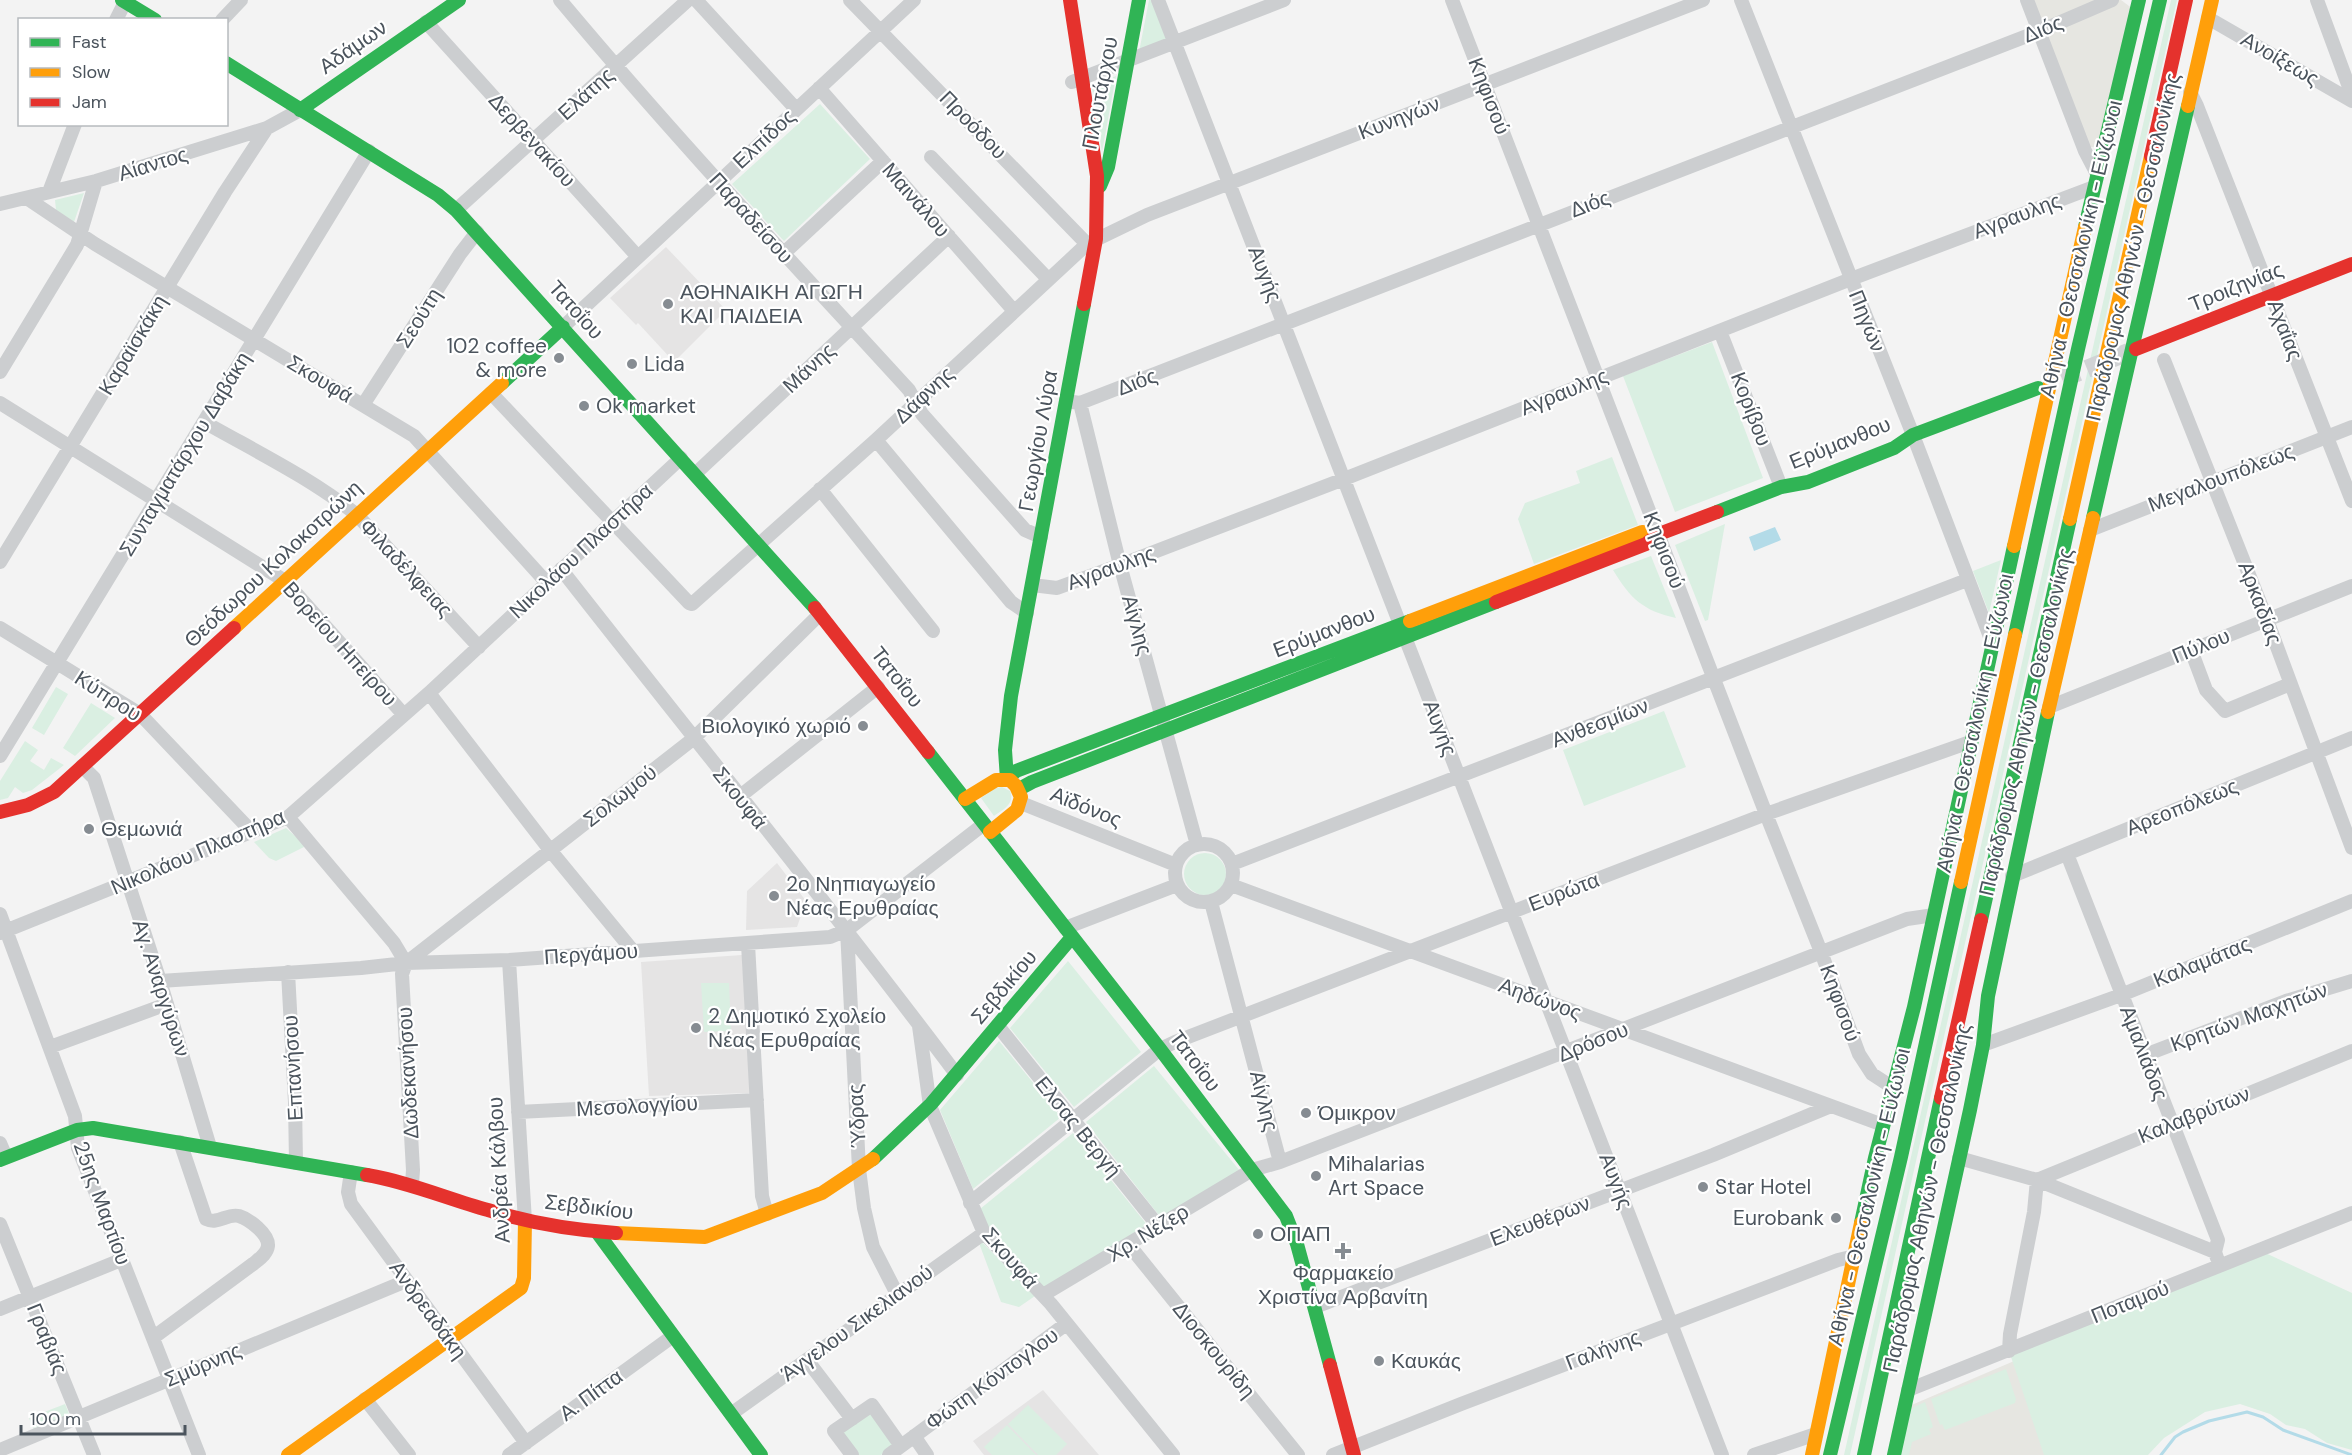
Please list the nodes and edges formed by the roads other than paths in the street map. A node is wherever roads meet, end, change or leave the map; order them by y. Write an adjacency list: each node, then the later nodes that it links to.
1 (241, 0): 26 (street)
2 (459, 0): 28 (main road, Αδάμων)
3 (560, 0): 34 (street, Παραδείσου)
4 (688, 0): 34 (street, Ελάτης)
5 (696, 0): 41 (street)
6 (850, 0): 29 (street, Προόδου)
7 (914, 0): 29 (street, Ελπίδος)
8 (1059, 0): 35 (main road, Γεωργίου Λύρα)
9 (1070, 0): 35 (main road, Γεωργίου Λύρα)
10 (1139, 0): 32 (main road, Πλουτάρχου)
11 (1158, 0): 31 (street, Αυγής)
12 (1284, 0): 31 (street)
13 (1452, 0): 36 (street, Κηφισού)
14 (1703, 0): 36 (street, Κυνηγών)
15 (1741, 0): 44 (street, Πηγών)
16 (2027, 0): 30 (street)
17 (2112, 0): 30 (street, Διός)
18 (2139, 0): 50 (main road)
19 (2160, 0): 273 (main road, Αθήνα - Θεσσαλονίκη - Εύζωνοι)
20 (2186, 0): 274 (main road)
21 (2212, 0): 27 (main road, Παράδρομος Αθηνών - Θεσσαλονίκης)
22 (2317, 0): 39 (street)
23 (124, 1): 24 (street); 25 (main road)
24 (117, 18)
25 (151, 18)
26 (224, 18)
27 (2208, 18): 38 (main road, Παράδρομος Αθηνών - Θεσσαλονίκης); 40 (street, Ανοίξεως)
28 (426, 22): 42 (main road, Αδάμων); 46 (street, Δερβενακίου)
29 (881, 30): 37 (street, Ελπίδος); 63 (street, Προόδου)
30 (2040, 31): 44 (street, Διός); 50 (street)
31 (1175, 42): 32 (street); 53 (street, Αυγής)
32 (1127, 61): 35 (street); 55 (main road, Πλουτάρχου)
33 (228, 64): 42 (main road, Τατοΐου)
34 (616, 67): 46 (street, Ελάτης); 52 (street, Παραδείσου)
35 (1077, 80): 55 (main road, Γεωργίου Λύρα)
36 (1485, 84): 53 (street, Κυνηγών); 59 (street, Κηφισού)
37 (819, 88): 41 (street, Ελπίδος); 49 (street, Μαινάλου)
38 (2190, 92): 70 (street, Αχαΐας); 104 (main road, Παράδρομος Αθηνών - Θεσσαλονίκης)
39 (2352, 95)
40 (2352, 101)
41 (796, 109): 52 (street, Ελπίδος)
42 (300, 110): 45 (street, Αίαντος); 47 (main road, Τατοΐου)
43 (74, 126): 54 (street)
44 (1791, 126): 59 (street, Διός); 68 (street, Πηγών)
45 (267, 128): 51 (street, Αίαντος); 69 (street, Καραϊσκάκη)
46 (533, 142): 58 (street, Ελάτης); 65 (street, Δερβενακίου)
47 (369, 151): 58 (main road, Τατοΐου); 76 (street, Συνταγματάρχου Δαβάκη)
48 (931, 157): 67 (street)
49 (883, 161): 62 (street, Μαινάλου); 64 (street)
50 (2096, 180): 68 (street, Αγραυλης); 122 (main road)
51 (96, 181): 54 (street, Αίαντος); 61 (street)
52 (718, 182): 64 (street, Παραδείσου); 65 (street, Ελπίδος)
53 (1229, 183): 63 (street, Κυνηγών); 72 (street, Αυγής)
54 (49, 192): 56 (street, Αίαντος)
55 (1097, 192): 63 (main road, Γεωργίου Λύρα)
56 (28, 199): 57 (street, Αίαντος); 61 (street, Σκουφά)
57 (0, 204)
58 (456, 210): 60 (main road, Τατοΐου)
59 (1539, 224): 72 (street, Διός); 80 (street, Κηφισού)
60 (477, 232): 73 (main road, Τατοΐου); 86 (street, Σεούτη)
61 (82, 234): 69 (street, Σκουφά); 79 (street)
62 (949, 236): 71 (street, Μαινάλου); 74 (street, Μάνης)
63 (1091, 241): 67 (street, Δάφνης); 84 (main road, Γεωργίου Λύρα)
64 (783, 254): 74 (street, Παραδείσου)
65 (638, 257): 73 (street, Ελπίδος)
66 (2352, 264): 70 (main road, Τροιζηνίας)
67 (1048, 279): 71 (street, Δάφνης)
68 (1851, 279): 75 (street, Αγραυλης); 89 (street, Πηγών)
69 (168, 288): 76 (street, Σκουφά); 92 (street, Καραϊσκάκη)
70 (2272, 296): 77 (main road, Τροιζηνίας); 90 (street, Αχαΐας)
71 (1014, 311): 83 (street, Δάφνης)
72 (1284, 326): 84 (street, Διός); 96 (street, Αυγής)
73 (563, 327): 82 (main road, Θεόδωρου Κολοκοτρώνη); 94 (main road, Τατοΐου)
74 (852, 328): 83 (street, Παραδείσου); 95 (street, Μάνης)
75 (1720, 331): 80 (street, Αγραυλης); 98 (street, Κορίβου)
76 (254, 340): 86 (street, Σκουφά); 87 (street, Συνταγματάρχου Δαβάκη)
77 (2136, 350)
78 (2163, 360): 97 (street, Αρκαδίας)
79 (0, 372)
80 (1598, 378): 96 (street, Αγραυλης); 105 (street, Κηφισού)
81 (2038, 388): 89 (main road, Ερύμανθου)
82 (491, 393): 93 (main road, Θεόδωρου Κολοκοτρώνη); 103 (street)
83 (916, 402): 91 (street, Δάφνης); 106 (street, Παραδείσου)
84 (1073, 402): 106 (main road, Γεωργίου Λύρα); 109 (street, Αίγλης)
85 (0, 403): 92 (street, Βορείου Ηπείρου)
86 (363, 405): 93 (street, Σκουφά)
87 (204, 422): 100 (street, Συνταγματάρχου Δαβάκη); 102 (street, Φιλαδέλφειας)
88 (2352, 427): 90 (street, Μεγαλουπόλεως)
89 (1913, 435): 98 (main road, Ερύμανθου); 111 (street, Πηγών)
90 (2326, 437): 97 (street, Μεγαλουπόλεως); 101 (street, Αχαΐας)
91 (876, 440): 99 (street, Δάφνης); 116 (street)
92 (71, 447): 100 (street, Βορείου Ηπείρου); 108 (street, Καραϊσκάκη)
93 (428, 450): 102 (main road, Θεόδωρου Κολοκοτρώνη); 113 (street, Σκουφά)
94 (681, 458): 95 (main road, Τατοΐου); 103 (street, Νικολάου Πλαστήρα)
95 (695, 474): 107 (main road, Τατοΐου)
96 (1344, 479): 109 (street, Αγραυλης); 121 (street, Αυγής)
97 (2212, 481): 104 (street, Μεγαλουπόλεως); 118 (street, Αρκαδίας)
98 (1781, 488): 105 (main road, Ερύμανθου)
99 (820, 489): 107 (street, Δάφνης); 120 (street)
100 (156, 500): 112 (street, Βορείου Ηπείρου); 125 (street, Συνταγματάρχου Δαβάκη)
101 (2352, 501)
102 (357, 515): 112 (main road, Θεόδωρου Κολοκοτρώνη); 123 (street, Φιλαδέλφειας)
103 (613, 522): 107 (street, Δάφνης); 110 (street, Νικολάου Πλαστήρα)
104 (2090, 530): 131 (main road, Παράδρομος Αθηνών - Θεσσαλονίκης)
105 (1659, 534): 121 (main road, Ερύμανθου); 126 (street, Κηφισού)
106 (1041, 537): 114 (main road, Γεωργίου Λύρα)
107 (759, 544): 117 (main road, Τατοΐου)
108 (0, 562)
109 (1120, 565): 114 (street, Αγραυλης); 134 (street, Αίγλης)
110 (561, 569): 113 (street, Νικολάου Πλαστήρα); 138 (street, Σκουφά)
111 (1967, 580): 122 (street, Πηγών); 126 (street, Ανθεσμίων)
112 (285, 581): 132 (main road, Θεόδωρου Κολοκοτρώνη); 133 (street, Βορείου Ηπείρου)
113 (547, 583): 123 (street, Νικολάου Πλαστήρα)
114 (1032, 585): 116 (main road, Γεωργίου Λύρα)
115 (2352, 586): 118 (street, Πύλου)
116 (1027, 613): 130 (main road, Γεωργίου Λύρα)
117 (820, 614): 128 (main road, Τατοΐου); 138 (street, Σολωμού)
118 (2267, 620): 124 (street, Πύλου); 127 (street, Αρκαδίας)
119 (0, 628): 125 (street, Κύπρου)
120 (933, 631)
121 (1403, 632): 134 (main road, Ερύμανθου); 135 (main road, Ερύμανθου); 144 (street, Αυγής)
122 (1992, 642): 139 (main road)
123 (479, 647): 129 (street, Νικολάου Πλαστήρα)
124 (2191, 650): 127 (street); 131 (street, Πύλου)
125 (57, 663): 132 (street, Κύπρου); 137 (street, Συνταγματάρχου Δαβάκη)
126 (1714, 679): 144 (street, Ανθεσμίων); 150 (street, Κηφισού)
127 (2289, 684): 140 (street, Αρκαδίας)
128 (878, 687): 147 (street); 148 (main road, Τατοΐου)
129 (429, 693): 133 (street, Νικολάου Πλαστήρα); 157 (street, Βορείου Ηπείρου)
130 (1011, 696): 143 (main road, Γεωργίου Λύρα); 145 (main road, Γεωργίου Λύρα)
131 (2049, 706): 161 (main road, Παράδρομος Αθηνών - Θεσσαλονίκης)
132 (140, 714): 142 (main road, Θεόδωρου Κολοκοτρώνη); 154 (street, Κύπρου)
133 (404, 715): 151 (street, Νικολάου Πλαστήρα)
134 (1162, 716): 135 (street, Αίγλης); 145 (main road, Ερύμανθου)
135 (1166, 731): 146 (main road, Ερύμανθου); 155 (street, Αίγλης)
136 (2352, 738): 140 (street, Αρεοπόλεως)
137 (4, 739): 141 (street, Συνταγματάρχου Δαβάκη)
138 (693, 739): 147 (street, Σκουφά); 157 (street, Σολωμού)
139 (1970, 742): 150 (street, Ευρώτα); 169 (main road)
140 (2316, 753): 152 (street, Αρκαδίας); 158 (street, Αρεοπόλεως)
141 (0, 756)
142 (82, 766): 149 (main road, Θεόδωρου Κολοκοτρώνη); 162 (street, Αγ. Αναργύρων)
143 (991, 771): 145 (main road, Ερύμανθου); 148 (main road, Ερύμανθου)
144 (1460, 777): 159 (street, Ανθεσμίων); 167 (street, Αυγής)
145 (1007, 779): 146 (main road)
146 (1020, 796): 153 (main road, Αϊδόνος); 160 (street, Αϊδόνος)
147 (740, 797): 170 (street, Σκουφά)
148 (965, 799): 153 (main road, Τατοΐου)
149 (0, 812)
150 (1766, 814): 167 (street, Ευρώτα); 176 (street, Κηφισού)
151 (288, 817): 154 (street, Νικολάου Πλαστήρα); 178 (street)
152 (2347, 820): 156 (street, Αρκαδίας)
153 (987, 828): 170 (street, Περγάμου); 172 (main road, Τατοΐου)
154 (252, 832): 162 (street, Νικολάου Πλαστήρα)
155 (1197, 845): 159 (street); 160 (street)
156 (2352, 848)
157 (550, 850): 174 (street, Βορείου Ηπείρου); 178 (street, Σολωμού)
158 (2067, 854): 161 (street, Αρεοπόλεως); 182 (street, Αμαλιάδος)
159 (1232, 864): 164 (street)
160 (1176, 865): 163 (street)
161 (2012, 876): 189 (main road, Παράδρομος Αθηνών - Θεσσαλονίκης)
162 (127, 882): 171 (street, Νικολάου Πλαστήρα); 180 (street, Αγ. Αναργύρων)
163 (1177, 885): 166 (street); 172 (street)
164 (1231, 885): 166 (street); 175 (street, Αηδώνος)
165 (2352, 901): 182 (street, Καλαμάτας)
166 (1212, 902): 185 (street, Αίγλης)
167 (1512, 911): 175 (street, Ευρώτα); 183 (street, Αυγής)
168 (0, 914): 171 (street, 25ης Μαρτίου)
169 (1934, 915): 176 (street, Δρόσου); 196 (main road)
170 (847, 930): 173 (street, Περγάμου); 186 (street, Σκουφά); 212 (street, Ύδρας)
171 (3, 932): 190 (street, 25ης Μαρτίου)
172 (1068, 933): 187 (main road, Σεβδικίου); 191 (main road, Τατοΐου)
173 (748, 944): 174 (street, Περγάμου); 197 (street)
174 (633, 951): 177 (street, Περγάμου)
175 (1410, 951): 183 (street, Αηδώνος); 185 (street, Ευρώτα)
176 (1821, 952): 188 (street, Δρόσου); 196 (street, Κηφισού)
177 (509, 960): 178 (street, Περγάμου); 200 (street, Ανδρέα Κάλβου)
178 (406, 963): 179 (street, Περγάμου); 216 (street, Δωδεκανήσου)
179 (288, 972): 180 (street, Περγάμου); 211 (street, Επτανήσου)
180 (160, 981): 184 (street, Αγ. Αναργύρων)
181 (2352, 981): 194 (street, Κρητών Μαχητών)
182 (2121, 995): 189 (street, Καλαμάτας); 194 (street, Αμαλιάδος)
183 (1548, 1002): 188 (street, Αηδώνος); 193 (street, Αυγής)
184 (167, 1004): 190 (street); 207 (street, Αγ. Αναργύρων)
185 (1243, 1017): 191 (street, Ευρώτα); 210 (street, Αίγλης)
186 (920, 1025): 195 (street, Σκουφά); 198 (street, Σκουφά)
187 (998, 1026): 195 (main road, Σεβδικίου); 201 (street, Ελσας Βεργή)
188 (1624, 1030): 193 (street, Δρόσου); 199 (street, Αηδώνος)
189 (1983, 1045): 208 (main road, Παράδρομος Αθηνών - Θεσσαλονίκης)
190 (50, 1047): 204 (street, 25ης Μαρτίου)
191 (1160, 1049): 201 (street, Ευρώτα); 213 (main road, Τατοΐου)
192 (2352, 1051): 202 (street, Καλαβρύτων)
193 (1566, 1053): 210 (street, Δρόσου); 217 (street, Αυγής)
194 (2145, 1054): 202 (street, Αμαλιάδος)
195 (957, 1076): 198 (main road, Σεβδικίου)
196 (1892, 1087): 203 (main road)
197 (757, 1100): 200 (street, Μεσολογγίου); 220 (street)
198 (930, 1106): 212 (main road, Σεβδικίου); 218 (street, Σκουφά)
199 (1831, 1106): 203 (street, Αηδώνος); 217 (street, Ελευθέρων)
200 (518, 1112): 221 (street, Ανδρέα Κάλβου)
201 (1072, 1119): 218 (street, Ευρώτα); 223 (street, Ελσας Βεργή)
202 (2172, 1124): 215 (street, Καλαβρύτων); 228 (street, Αμαλιάδος)
203 (1883, 1125): 229 (main road)
204 (77, 1130): 205 (main road, Σεβδικίου); 209 (main road, Σεβδικίου); 230 (street, 25ης Μαρτίου)
205 (180, 1142): 207 (main road, Σεβδικίου); 242 (street)
206 (0, 1143): 209 (street)
207 (210, 1147): 211 (main road, Σεβδικίου)
208 (1959, 1158): 215 (street); 247 (main road, Παράδρομος Αθηνών - Θεσσαλονίκης)
209 (3, 1159)
210 (1280, 1162): 213 (street, Δρόσου)
211 (296, 1163): 214 (main road, Σεβδικίου)
212 (859, 1169): 220 (main road, Σεβδικίου); 234 (street, Ύδρας)
213 (1252, 1170): 223 (street, Χρ. Νέζερ); 237 (main road, Τατοΐου)
214 (351, 1172): 216 (main road, Σεβδικίου); 233 (street, Ανδρεαδάκη)
215 (2037, 1180): 228 (street); 244 (street)
216 (412, 1184): 221 (main road, Σεβδικίου)
217 (1620, 1191): 237 (street, Ελευθέρων); 240 (street, Αυγής)
218 (970, 1203): 225 (street, Σκουφά)
219 (2352, 1213): 232 (street, Ποταμού)
220 (767, 1214): 226 (main road, Σεβδικίου)
221 (525, 1221): 224 (main road, Σεβδικίου); 243 (main road, Ανδρέα Κάλβου)
222 (0, 1224): 236 (street, Γραβιάς)
223 (1159, 1227): 227 (street, Χρ. Νέζερ)
224 (597, 1232): 226 (main road, Σεβδικίου); 231 (main road)
225 (984, 1233): 234 (street, Άγγελου Σικελιανού); 235 (street, Σκουφά)
226 (630, 1234): 231 (main road)
227 (1129, 1245): 235 (street, Χρ. Νέζερ); 268 (street, Διοσκουρίδη)
228 (2215, 1252): 232 (street, Αμαλιάδος)
229 (1855, 1256): 240 (street, Γαλήνης); 252 (main road)
230 (122, 1260): 236 (street); 242 (street, 25ης Μαρτίου)
231 (620, 1265): 241 (main road)
232 (2220, 1266): 244 (street, Ποταμού)
233 (406, 1281): 243 (street, Ανδρεαδάκη); 246 (street, Σμύρνης)
234 (897, 1294): 245 (street, Άγγελου Σικελιανού)
235 (1043, 1295): 239 (street, Σκουφά)
236 (30, 1297): 238 (street); 250 (street, Γραβιάς)
237 (1315, 1307): 257 (main road, Τατοΐου)
238 (0, 1309)
239 (1066, 1324): 253 (street, Φώτη Κόντογλου); 267 (street, Σκουφά)
240 (1671, 1324): 257 (street, Γαλήνης); 270 (street, Αυγής)
241 (673, 1336): 249 (main road); 254 (street, Α. Πίττα)
242 (154, 1337): 246 (street, 25ης Μαρτίου)
243 (449, 1339): 248 (main road); 254 (street, Ανδρεαδάκη)
244 (2009, 1351): 247 (street, Ποταμού)
245 (807, 1360): 249 (street, Άγγελου Σικελιανού); 251 (street)
246 (171, 1379): 250 (street, Σμύρνης); 259 (street, 25ης Μαρτίου)
247 (1908, 1390): 275 (main road, Παράδρομος Αθηνών - Θεσσαλονίκης)
248 (365, 1399): 260 (main road); 261 (street)
249 (731, 1414): 263 (main road)
250 (79, 1417): 256 (street, Σμύρνης); 258 (street, Γραβιάς)
251 (852, 1419): 255 (street); 264 (street)
252 (1816, 1434): 271 (street); 272 (main road)
253 (914, 1437): 255 (street, Φώτη Κόντογλου); 266 (street)
254 (526, 1443): 262 (street, Α. Πίττα)
255 (901, 1446): 265 (street, Φώτη Κόντογλου)
256 (0, 1450)
257 (1353, 1451): 269 (street, Γαλήνης)
258 (94, 1455)
259 (199, 1455)
260 (288, 1455)
261 (409, 1455)
262 (509, 1455)
263 (761, 1455)
264 (852, 1455)
265 (890, 1455)
266 (927, 1455)
267 (1173, 1455)
268 (1298, 1455)
269 (1333, 1455)
270 (1722, 1455)
271 (1754, 1455)
272 (1812, 1455)
273 (1830, 1455)
274 (1864, 1455)
275 (1894, 1455)

